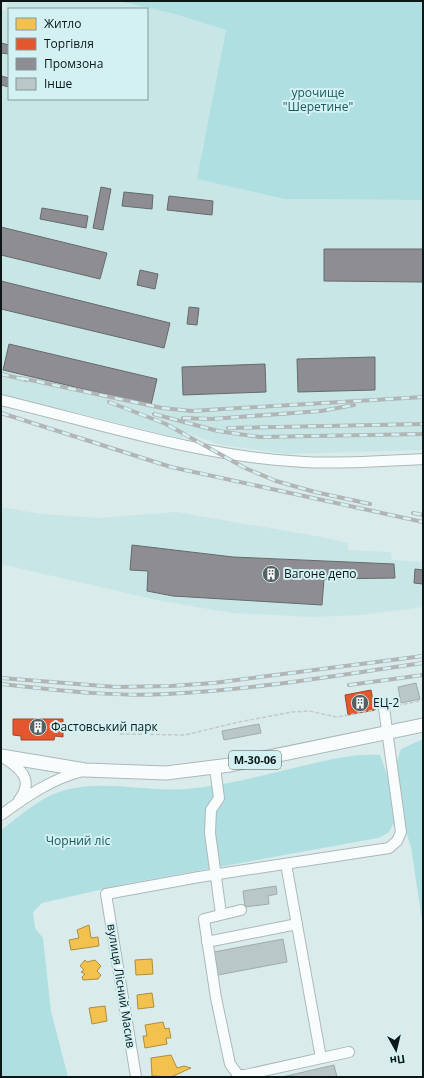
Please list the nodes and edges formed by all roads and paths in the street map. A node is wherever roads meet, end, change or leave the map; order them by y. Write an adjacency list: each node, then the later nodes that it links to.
1 (1, 400): 2 (street)
2 (423, 459)
3 (423, 700): 4 (path)
4 (384, 708): 6 (street); 7 (path)
5 (423, 725): 6 (main road, М-30-06)
6 (388, 732): 9 (main road, М-30-06); 13 (street)
7 (120, 734)
8 (2, 756): 10 (main road, М-30-06); 11 (street)
9 (215, 768): 10 (main road, М-30-06); 14 (street)
10 (85, 770): 11 (street)
11 (16, 804): 12 (street)
12 (1, 815)
13 (286, 864): 14 (street); 17 (street)
14 (215, 875): 16 (street); 21 (street, вулиця Лісний Масив)
15 (240, 910): 16 (street)
16 (221, 914): 18 (street)
17 (296, 924): 18 (street); 20 (street)
18 (207, 942): 20 (street)
19 (349, 1052): 20 (street)
20 (321, 1058)
21 (136, 1077)

